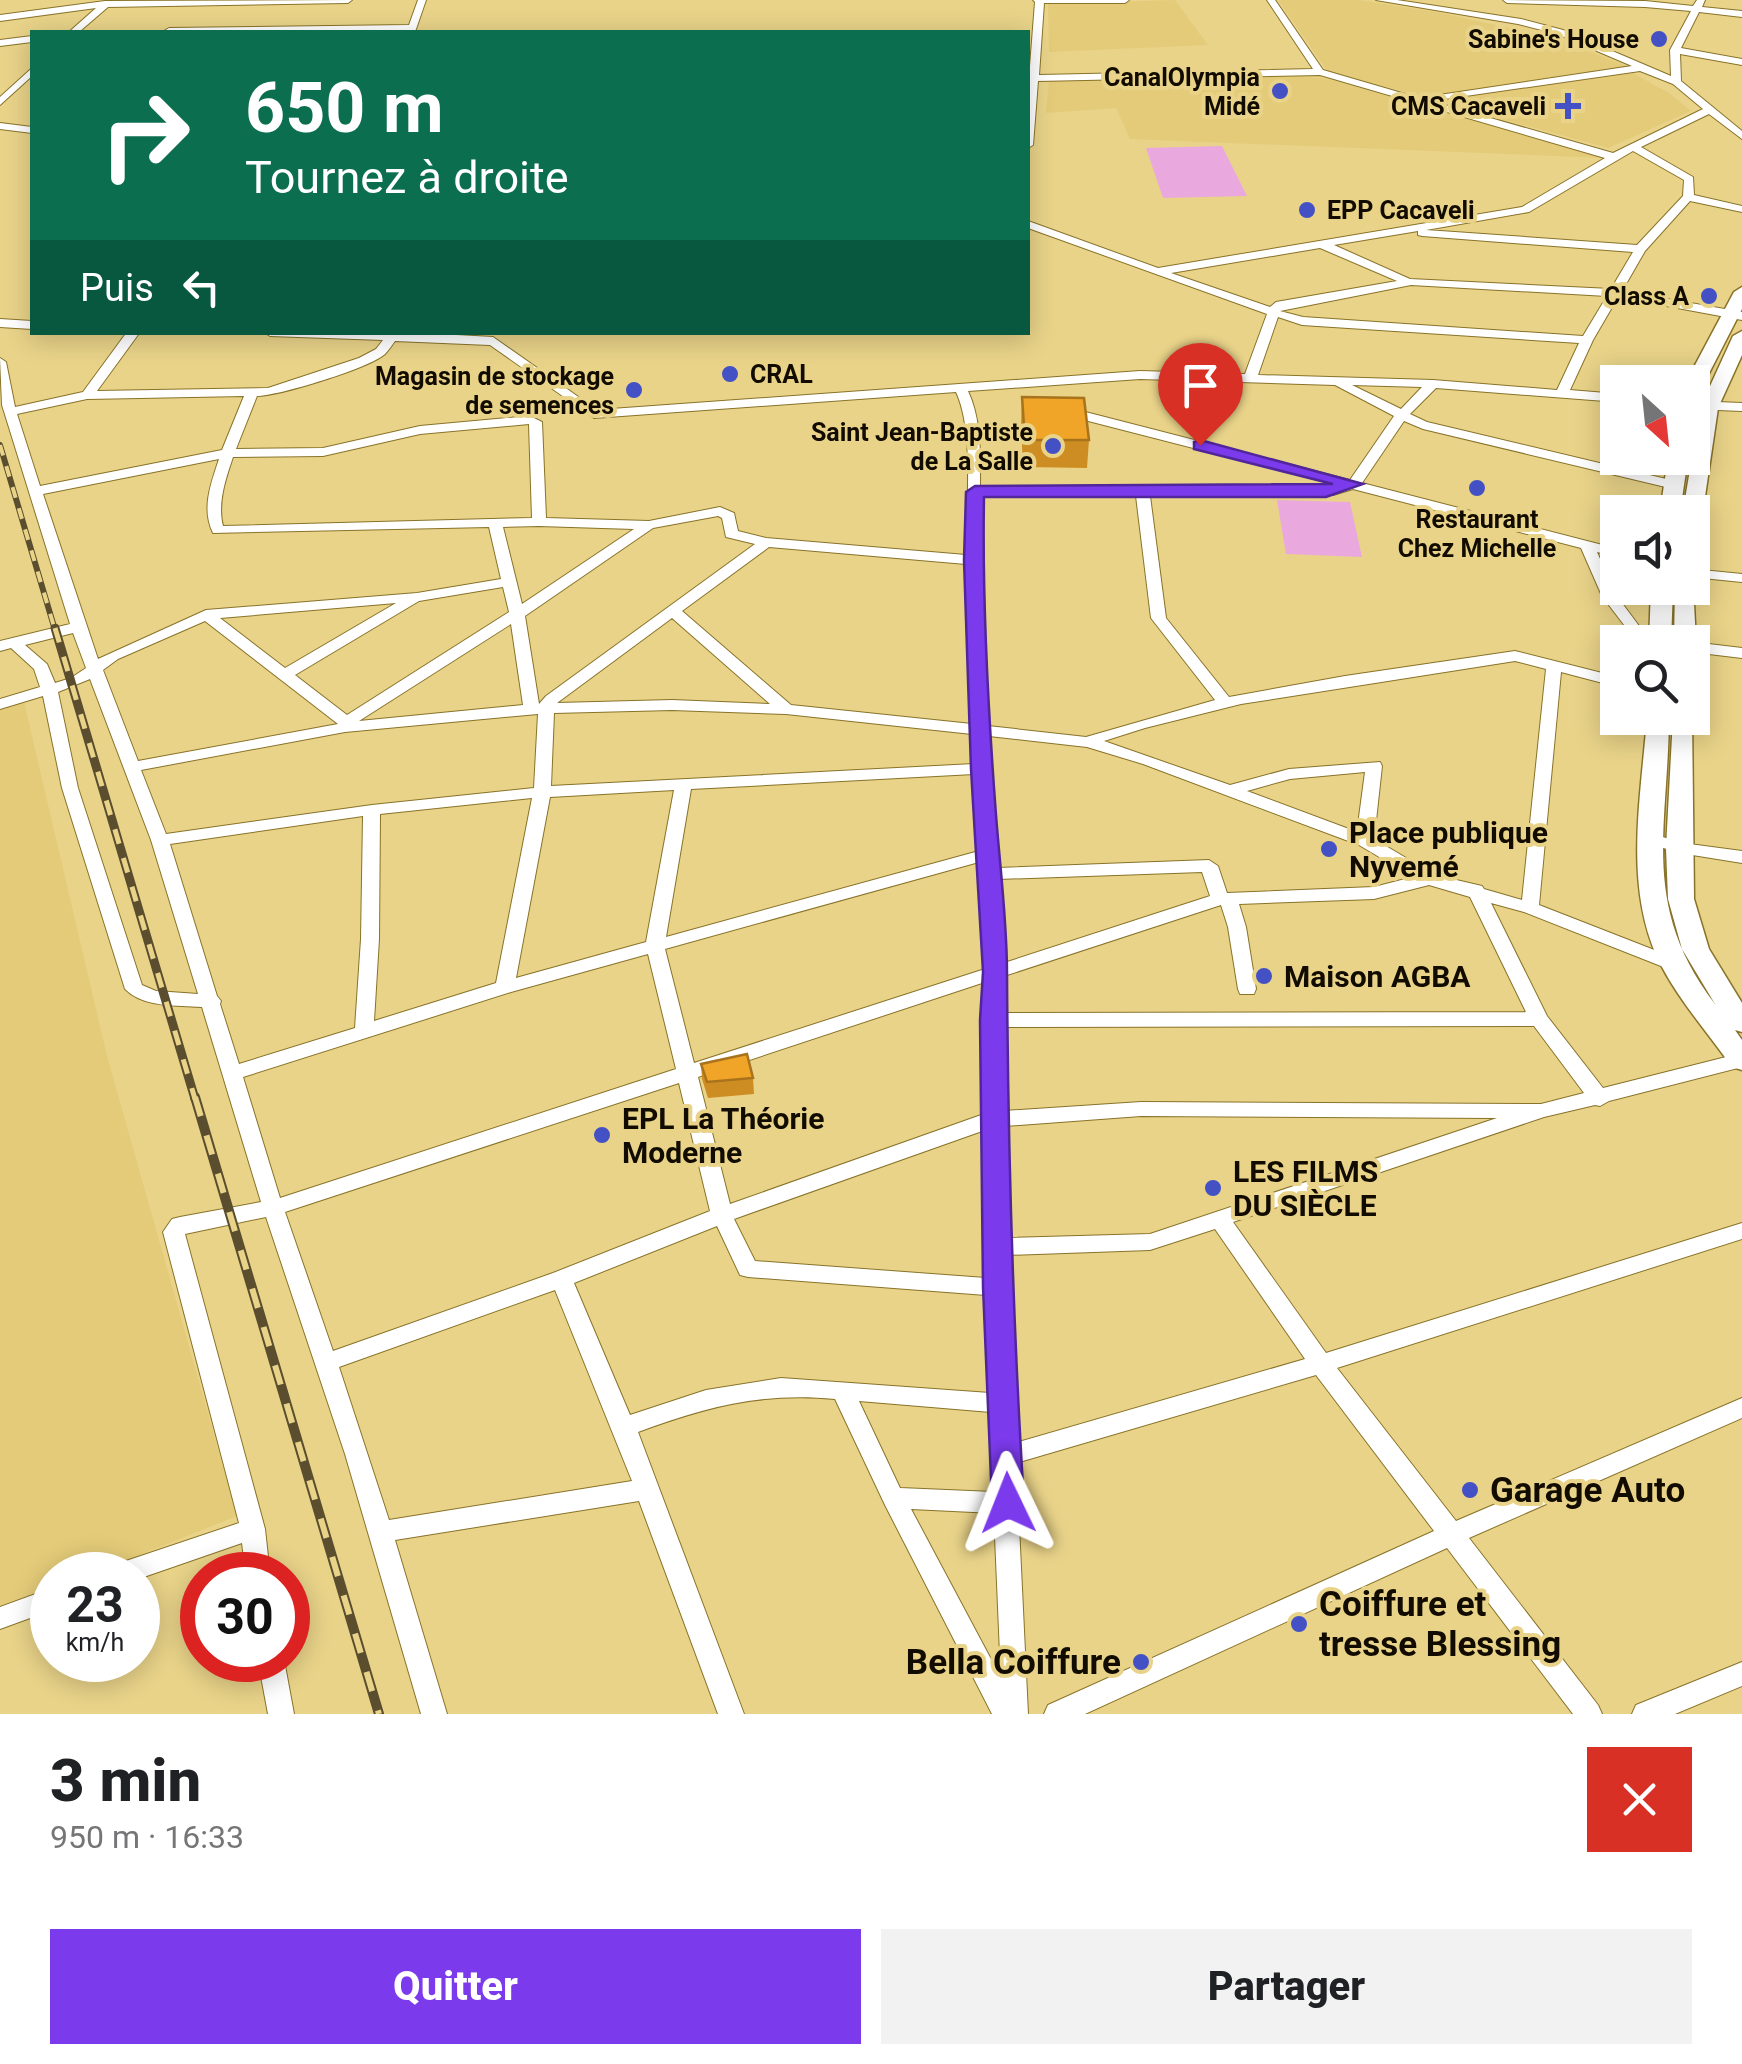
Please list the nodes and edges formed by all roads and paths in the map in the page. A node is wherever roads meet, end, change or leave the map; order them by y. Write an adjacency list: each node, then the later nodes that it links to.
1 (348, 0): 9 (street)
2 (422, 0): 18 (street)
3 (1039, 0): 4 (street); 26 (street)
4 (1125, 0)
5 (1271, 0): 25 (street)
6 (1380, 0): 19 (street)
7 (1507, 0): 10 (street)
8 (195, 1): 9 (street); 11 (street); 17 (street)
9 (279, 1)
10 (1560, 1): 12 (street); 19 (street)
11 (108, 2): 15 (street); 16 (street)
12 (1644, 2): 13 (street)
13 (1698, 4): 14 (street); 22 (street)
14 (1742, 14)
15 (0, 18)
16 (76, 30)
17 (170, 30)
18 (412, 30)
19 (1560, 32): 24 (street)
20 (30, 38): 21 (street)
21 (0, 43)
22 (1675, 50): 23 (street); 28 (street)
23 (1742, 62)
24 (1640, 68): 28 (street); 29 (street)
25 (1320, 72): 26 (street); 29 (street)
26 (1036, 78): 33 (street)
27 (27, 81): 30 (street)
28 (1676, 82): 31 (street)
29 (1419, 100): 37 (street)
30 (0, 102)
31 (1707, 110): 34 (street); 36 (street)
32 (0, 126): 35 (street)
33 (1030, 128)
34 (1739, 129)
35 (30, 130)
36 (1632, 147): 37 (street); 38 (street)
37 (1614, 157): 41 (street)
38 (1688, 197): 39 (street); 43 (street)
39 (1742, 210)
40 (1030, 225): 44 (street)
41 (1408, 231): 42 (street); 43 (street)
42 (1322, 245): 44 (street); 45 (street)
43 (1640, 249): 47 (street)
44 (1155, 272): 48 (street)
45 (1410, 282): 47 (street); 48 (street)
46 (1742, 292): 49 (main road)
47 (1616, 294): 49 (street); 56 (street)
48 (1271, 313): 56 (street); 60 (street)
49 (1736, 314): 59 (main road)
50 (0, 323): 51 (street)
51 (30, 325)
52 (132, 335): 68 (street)
53 (394, 335): 67 (street)
54 (429, 335): 55 (street)
55 (498, 337): 64 (street)
56 (1587, 340): 66 (street)
57 (1740, 343): 65 (main road)
58 (0, 362): 71 (street)
59 (1706, 365)
60 (1250, 376): 61 (street); 63 (street)
61 (1338, 383): 62 (street); 75 (street)
62 (1434, 384): 66 (street); 75 (street)
63 (978, 386): 64 (street); 70 (street)
64 (960, 387): 81 (street)
65 (1710, 392)
66 (1562, 393): 69 (street)
67 (252, 394): 68 (street); 76 (street)
68 (87, 395): 71 (street)
69 (1600, 396)
70 (1015, 398)
71 (6, 407): 80 (street)
72 (1710, 407): 73 (street)
73 (1742, 407)
74 (1054, 408): 78 (street)
75 (1402, 416): 78 (street); 79 (street)
76 (227, 453): 80 (street); 84 (street); 85 (street)
77 (1675, 475): 79 (main road)
78 (1354, 484): 82 (street); 88 (street)
79 (1674, 484): 83 (main road)
80 (37, 491): 99 (street)
81 (975, 492): 82 (street); 90 (street)
82 (1143, 494): 108 (street)
83 (1672, 495)
84 (539, 522): 85 (street); 86 (street)
85 (494, 523): 93 (street)
86 (649, 525): 87 (street); 96 (street)
87 (766, 542): 90 (street); 95 (street)
88 (1586, 545): 89 (street); 98 (street)
89 (1600, 548)
90 (973, 560): 113 (street)
91 (1710, 574): 92 (street)
92 (1742, 578)
93 (509, 582): 94 (street); 96 (street)
94 (417, 597): 97 (street); 105 (street)
95 (672, 610): 110 (street); 111 (street)
96 (518, 614): 110 (street); 112 (street)
97 (206, 615): 104 (street); 105 (street)
98 (1631, 625)
99 (78, 626): 100 (street); 104 (street)
100 (7, 644): 107 (street)
101 (1710, 649): 102 (street)
102 (1742, 653)
103 (1554, 666): 106 (street); 108 (street); 134 (street)
104 (95, 670): 107 (street); 117 (street)
105 (284, 675): 112 (street)
106 (1600, 678)
107 (49, 689): 109 (street); 140 (street)
108 (1225, 702): 116 (street)
109 (0, 704)
110 (539, 709): 111 (street); 112 (street); 123 (street)
111 (786, 709): 113 (street)
112 (345, 725): 117 (street)
113 (982, 728): 116 (street); 118 (street)
114 (1657, 735): 119 (main road)
115 (1683, 735): 120 (main road)
116 (1088, 742): 122 (street)
117 (132, 768): 126 (street)
118 (982, 769): 121 (street); 130 (street)
119 (1656, 771): 120 (main road); 125 (main road)
120 (1682, 780): 128 (main road)
121 (684, 785): 123 (street); 135 (street)
122 (1230, 790): 127 (street); 127 (street)
123 (542, 792): 124 (street); 138 (street)
124 (372, 810): 126 (street); 144 (street)
125 (1652, 839): 128 (street); 136 (main road)
126 (160, 840): 140 (street)
127 (1365, 841): 131 (street)
128 (1680, 848): 129 (street); 143 (main road)
129 (1742, 856)
130 (989, 864): 133 (street); 135 (street); 137 (street)
131 (1429, 879): 132 (street); 133 (street)
132 (1476, 890): 134 (street); 141 (street)
133 (1224, 899): 137 (street); 139 (street)
134 (1530, 908): 136 (street)
135 (655, 944): 138 (street); 147 (street)
136 (1673, 964): 145 (main road)
137 (995, 972): 142 (street); 147 (street)
138 (505, 988): 144 (street)
139 (1247, 988)
140 (212, 1002): 146 (street)
141 (1539, 1019): 142 (street); 148 (street)
142 (992, 1020): 150 (street)
143 (1742, 1024)
144 (364, 1032): 146 (street)
145 (1742, 1060): 148 (street)
146 (233, 1073): 151 (street)
147 (689, 1073): 151 (street); 152 (street)
148 (1600, 1100): 149 (street)
149 (1541, 1111): 150 (street); 153 (street)
150 (994, 1119): 152 (street); 155 (street)
151 (273, 1208): 158 (street); 168 (street)
152 (722, 1215): 156 (street); 157 (street)
153 (1218, 1218): 155 (street); 159 (street)
154 (1742, 1231): 159 (street)
155 (998, 1247): 157 (street)
156 (561, 1279): 158 (street); 163 (street)
157 (997, 1287): 161 (street)
158 (324, 1363): 169 (street)
159 (1322, 1364): 164 (street); 170 (street)
160 (842, 1390): 161 (street); 163 (street); 166 (street)
161 (1004, 1404): 164 (street)
162 (1742, 1408): 170 (street)
163 (624, 1426): 165 (street)
164 (1006, 1456): 167 (street)
165 (648, 1489): 169 (street); 179 (street)
166 (892, 1498): 167 (street); 180 (street)
167 (1008, 1503): 181 (street)
168 (253, 1529): 171 (street); 172 (street)
169 (381, 1532): 178 (street)
170 (1450, 1536): 182 (street); 183 (street)
171 (256, 1552)
172 (160, 1560)
173 (30, 1607): 174 (street)
174 (0, 1618)
175 (1742, 1674): 184 (street)
176 (275, 1682): 177 (street)
177 (281, 1714)
178 (434, 1714)
179 (730, 1714)
180 (1006, 1714)
181 (1015, 1714)
182 (1057, 1714)
183 (1589, 1714)
184 (1645, 1714)

